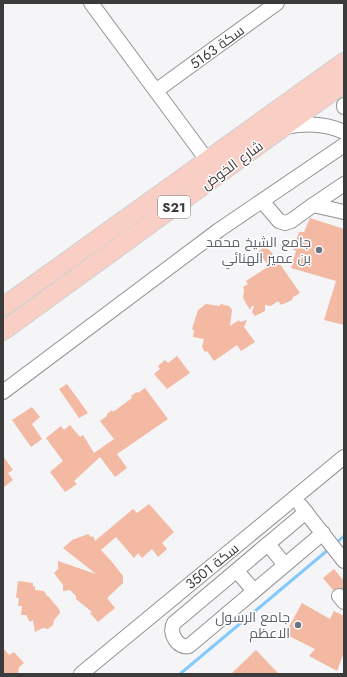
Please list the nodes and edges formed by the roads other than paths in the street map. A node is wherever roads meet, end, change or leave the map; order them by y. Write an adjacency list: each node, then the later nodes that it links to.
1 (91, 3): 5 (street)
2 (277, 3): 5 (street, سكة 5163)
3 (344, 62): 9 (main road, شارع الخوض / S21)
4 (344, 83): 6 (main road, شارع الخوض / S21)
5 (157, 90): 9 (street)
6 (283, 128): 7 (street); 15 (main road, شارع الخوض / S21)
7 (344, 132)
8 (344, 145): 11 (street)
9 (207, 160): 14 (main road, شارع الخوض / S21)
10 (344, 184): 12 (street)
11 (262, 201): 12 (street); 16 (street)
12 (313, 205): 13 (street)
13 (344, 212)
14 (3, 307)
15 (3, 331)
16 (3, 392)
17 (344, 458): 18 (street, سكة 3501)
18 (295, 498): 19 (street); 26 (street, سكة 3501)
19 (306, 512): 20 (street); 21 (street)
20 (322, 533): 22 (street); 23 (street)
21 (268, 544): 23 (street); 24 (street)
22 (344, 561)
23 (285, 565): 25 (street)
24 (237, 571): 25 (street); 25 (street)
25 (254, 591)
26 (81, 674)

